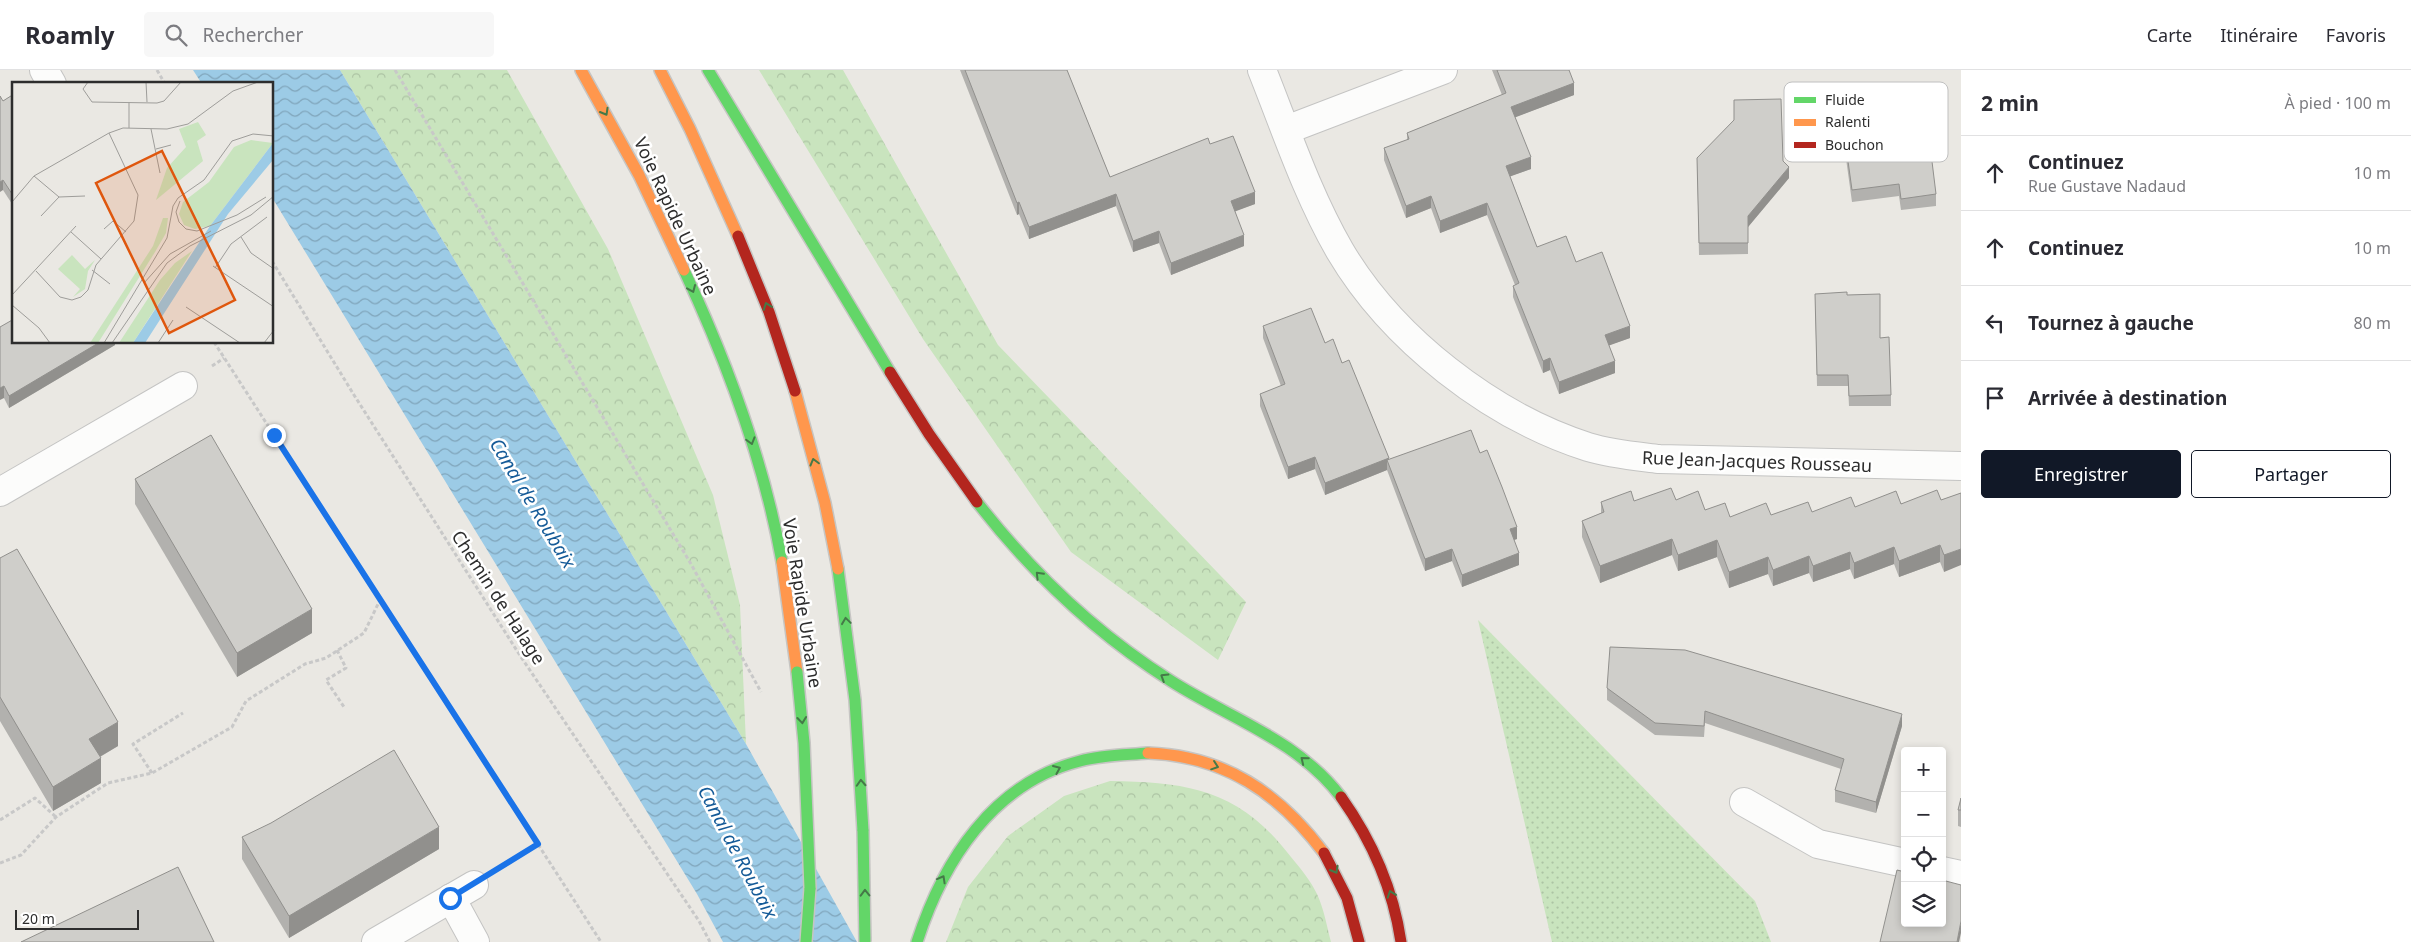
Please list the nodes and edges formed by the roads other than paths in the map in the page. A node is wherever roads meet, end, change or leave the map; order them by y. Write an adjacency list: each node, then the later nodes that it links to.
1 (44, 70): 7 (street)
2 (580, 70): 16 (highway, Voie Rapide Urbaine, one-way to 16, bridge)
3 (660, 70): 21 (highway, one-way to 3, bridge)
4 (708, 70): 24 (highway, one-way to 4)
5 (1262, 70): 8 (street, Rue Jean-Jacques Rousseau)
6 (1443, 70): 8 (street)
7 (51, 82)
8 (1286, 130): 10 (street, Rue Jean-Jacques Rousseau)
9 (182, 386): 11 (street)
10 (1961, 466)
11 (0, 492)
12 (1744, 802): 13 (street)
13 (1901, 862)
14 (1946, 872): 15 (street)
15 (1961, 875)
16 (810, 888): 19 (highway); 20 (highway, Voie Rapide Urbaine)
17 (376, 942): 18 (street)
18 (475, 942)
19 (806, 942)
20 (810, 942)
21 (865, 942)
22 (917, 942): 23 (highway, one-way to 23)
23 (1359, 942)
24 (1401, 942)

